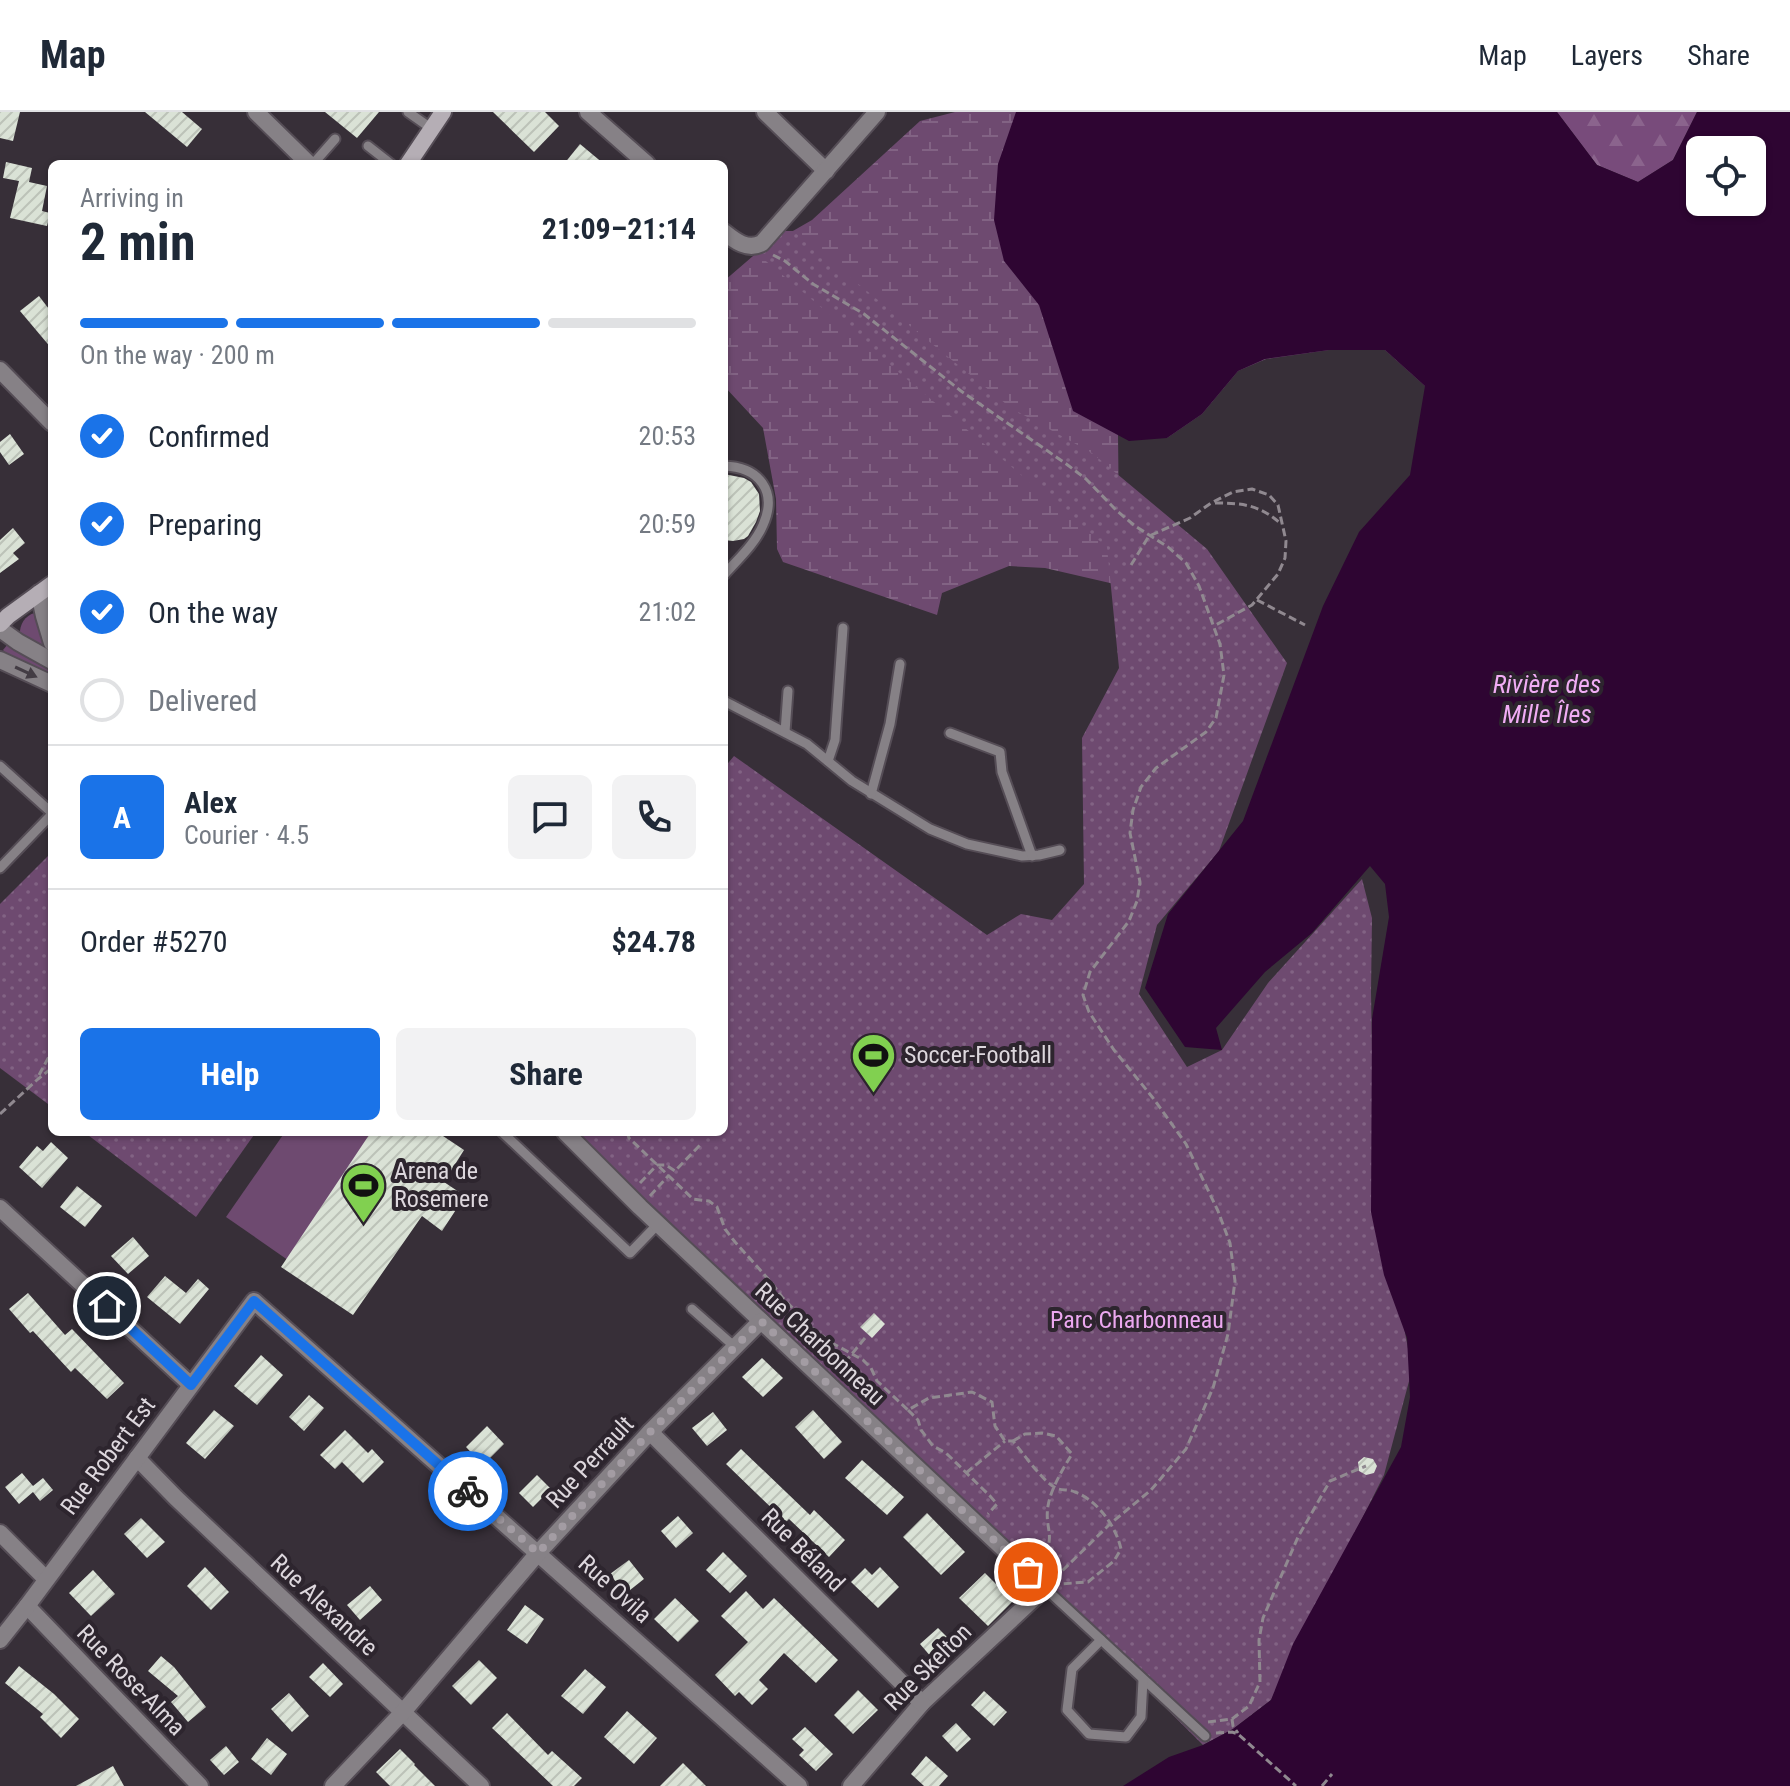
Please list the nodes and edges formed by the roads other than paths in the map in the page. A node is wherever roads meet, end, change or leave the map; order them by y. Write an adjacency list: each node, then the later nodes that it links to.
1 (256, 112): 10 (street)
2 (408, 112): 7 (lane)
3 (443, 112): 7 (main road)
4 (588, 112): 14 (street)
5 (765, 112): 15 (street)
6 (877, 112): 15 (street)
7 (432, 129): 13 (main road)
8 (335, 139): 11 (lane)
9 (368, 146): 12 (lane)
10 (307, 160)
11 (315, 160)
12 (386, 160)
13 (411, 160)
14 (642, 160)
15 (826, 171): 16 (street)
16 (728, 235)
17 (0, 370): 18 (street)
18 (48, 419)
19 (728, 466): 20 (lane)
20 (728, 570)
21 (46, 588): 22 (main road); 24 (street)
22 (0, 626): 25 (street)
23 (843, 628): 33 (lane)
24 (48, 630)
25 (48, 659)
26 (0, 660): 28 (street, one-way to 28)
27 (900, 664): 35 (lane)
28 (48, 682)
29 (788, 691): 31 (lane)
30 (728, 705): 31 (lane)
31 (785, 732): 33 (lane)
32 (950, 733): 39 (lane)
33 (828, 761): 35 (lane)
34 (0, 766): 36 (lane)
35 (871, 794): 39 (lane)
36 (48, 810)
37 (48, 818): 40 (lane)
38 (1060, 850): 39 (lane)
39 (1032, 856)
40 (0, 868)
41 (506, 1136): 44 (lane)
42 (569, 1136): 44 (street, Rue Charbonneau)
43 (0, 1208): 49 (street)
44 (658, 1224): 47 (street, Rue Charbonneau)
45 (254, 1301): 49 (street, Rue Robert Est); 53 (street, Rue Ovila)
46 (692, 1309): 48 (lane)
47 (761, 1321): 48 (street, Rue Perrault); 55 (street, Rue Charbonneau)
48 (735, 1347): 50 (street, Rue Perrault)
49 (191, 1385): 51 (street, Rue Robert Est)
50 (650, 1432): 53 (street, Rue Perrault); 60 (street, Rue Béland)
51 (137, 1458): 54 (street, Rue Robert Est); 61 (street, Rue Alexandre)
52 (0, 1533): 54 (street)
53 (538, 1553): 61 (street, Rue Perrault); 66 (street, Rue Ovila)
54 (46, 1579): 56 (street, Rue Robert Est)
55 (1047, 1586): 58 (lane); 60 (street, Rue Skelton)
56 (27, 1606): 57 (street, Rue Robert Est); 63 (street, Rue Rose-Alma)
57 (0, 1640)
58 (1101, 1640): 59 (lane); 59 (lane)
59 (1143, 1680): 62 (lane)
60 (922, 1703): 67 (street, Rue Skelton)
61 (403, 1712): 64 (street, Rue Perrault); 65 (street, Rue Alexandre)
62 (1205, 1736)
63 (200, 1786)
64 (333, 1786)
65 (481, 1786)
66 (799, 1786)
67 (851, 1786)

